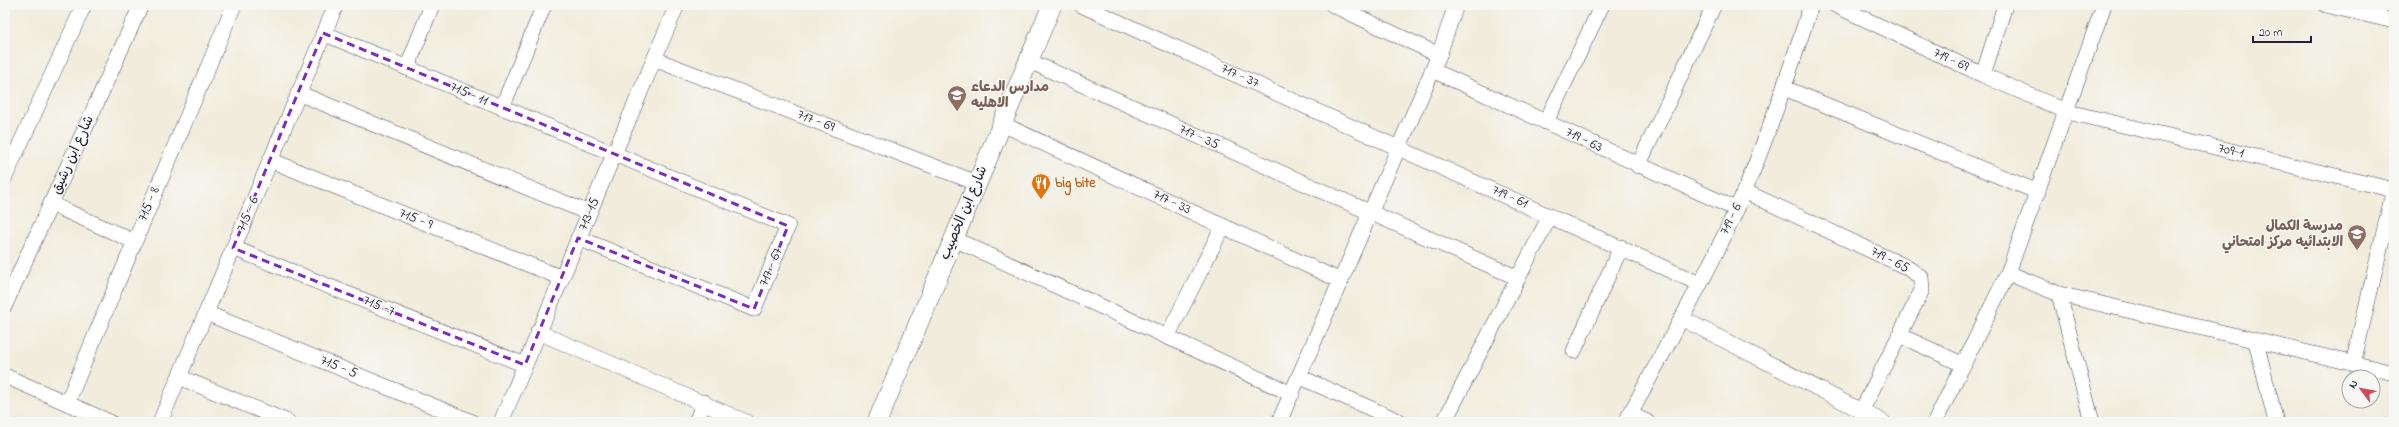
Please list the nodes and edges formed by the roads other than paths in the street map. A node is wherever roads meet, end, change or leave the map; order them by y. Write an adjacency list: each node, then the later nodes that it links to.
1 (84, 5): 37 (street)
2 (141, 5): 42 (street, شارع ابن رشيق)
3 (234, 5): 50 (street, 715 - 8)
4 (336, 5): 20 (street, 715 - 6)
5 (432, 5): 24 (street)
6 (544, 5): 29 (street)
7 (677, 5): 22 (street, 713-15)
8 (1052, 5): 23 (street, شارع ابن الخصيب)
9 (1081, 5): 33 (street, 717 - 37)
10 (1333, 5): 21 (street)
11 (1456, 5): 21 (street)
12 (1602, 5): 31 (street)
13 (1714, 5): 36 (street)
14 (1811, 5): 27 (street, 719 - 6)
15 (1835, 5): 26 (street, 719 - 69)
16 (2005, 5): 26 (street)
17 (2104, 5): 30 (street)
18 (2326, 5): 19 (street)
19 (2394, 21)
20 (324, 34): 24 (street, 715 - 11); 28 (street, 715 - 6)
21 (1439, 55): 25 (street)
22 (654, 59): 34 (street, 713-15); 38 (street, 717 - 69)
23 (1029, 61): 32 (street, شارع ابن الخصيب); 45 (street, 717 - 35)
24 (406, 68): 29 (street, 715 - 11)
25 (1432, 70): 31 (street, 719 - 63); 33 (street)
26 (1983, 75): 30 (street, 719 - 69)
27 (1784, 88): 40 (street, 719 - 6); 41 (street)
28 (298, 93): 35 (street, 715 - 6); 44 (street)
29 (502, 108): 34 (street, 715 - 11)
30 (2068, 112): 39 (street, 709-1); 41 (street)
31 (1546, 122): 36 (street, 719 - 63)
32 (1002, 124): 38 (street, شارع ابن الخصيب); 47 (street, 717 - 33)
33 (1399, 147): 45 (street); 46 (street, 719 - 61)
34 (614, 155): 44 (street, 713-15); 48 (street, 717 - 67)
35 (270, 160): 52 (street, 715 - 6); 54 (street, 715 - 9)
36 (1638, 166): 43 (street, 719 - 63)
37 (5, 177)
38 (977, 183): 49 (street, شارع ابن الخصيب)
39 (2394, 189): 67 (street)
40 (1744, 191): 43 (street, 719 - 6); 63 (street, 719 - 65)
41 (2038, 192): 53 (street)
42 (51, 204): 50 (street); 59 (street, شارع ابن رشيق)
43 (1736, 209): 57 (street, 719 - 6)
44 (589, 213): 48 (street, 713-15)
45 (1369, 214): 55 (street, 717 - 35); 56 (street)
46 (1550, 216): 51 (street, 719 - 61); 55 (street)
47 (1222, 226): 56 (street, 717 - 33); 64 (street)
48 (578, 238): 54 (street, 713-15)
49 (954, 239): 64 (street); 86 (street, شارع ابن الخصيب)
50 (133, 241): 76 (street, 715 - 8)
51 (1620, 247): 57 (street, 719 - 61); 66 (street)
52 (233, 248): 60 (street, 715 - 6); 68 (street, 715 -7)
53 (2008, 273): 58 (street); 69 (street)
54 (562, 278): 62 (street, 713-15)
55 (1518, 278): 89 (street)
56 (1341, 281): 73 (street)
57 (1700, 284): 61 (street, 719 - 6)
58 (2060, 294): 65 (street); 93 (street)
59 (5, 305)
60 (206, 313): 72 (street, 715 - 6); 82 (street, 715 - 5)
61 (1682, 319): 77 (street); 78 (street, 719 - 6)
62 (538, 332): 68 (street, 713-15); 75 (street)
63 (1899, 335): 69 (street); 77 (street, 719 - 65)
64 (1167, 337): 74 (street)
65 (2256, 342): 67 (street); 94 (street)
66 (1574, 351)
67 (2353, 364): 70 (street)
68 (525, 365): 83 (street, 713-15)
69 (1964, 365): 92 (street)
70 (2394, 372)
71 (5, 376): 76 (street)
72 (179, 377): 80 (street, 715 - 6); 81 (street)
73 (1300, 377): 74 (street); 88 (street)
74 (1292, 394): 87 (street)
75 (704, 402): 84 (street); 85 (street)
76 (67, 403): 79 (street)
77 (1861, 412): 91 (street)
78 (1628, 418): 90 (street)
79 (110, 422)
80 (160, 422)
81 (288, 422)
82 (472, 422)
83 (500, 422)
84 (696, 422)
85 (746, 422)
86 (877, 422)
87 (1279, 422)
88 (1401, 422)
89 (1444, 422)
90 (1647, 422)
91 (1883, 422)
92 (1935, 422)
93 (2092, 422)
94 (2276, 422)

